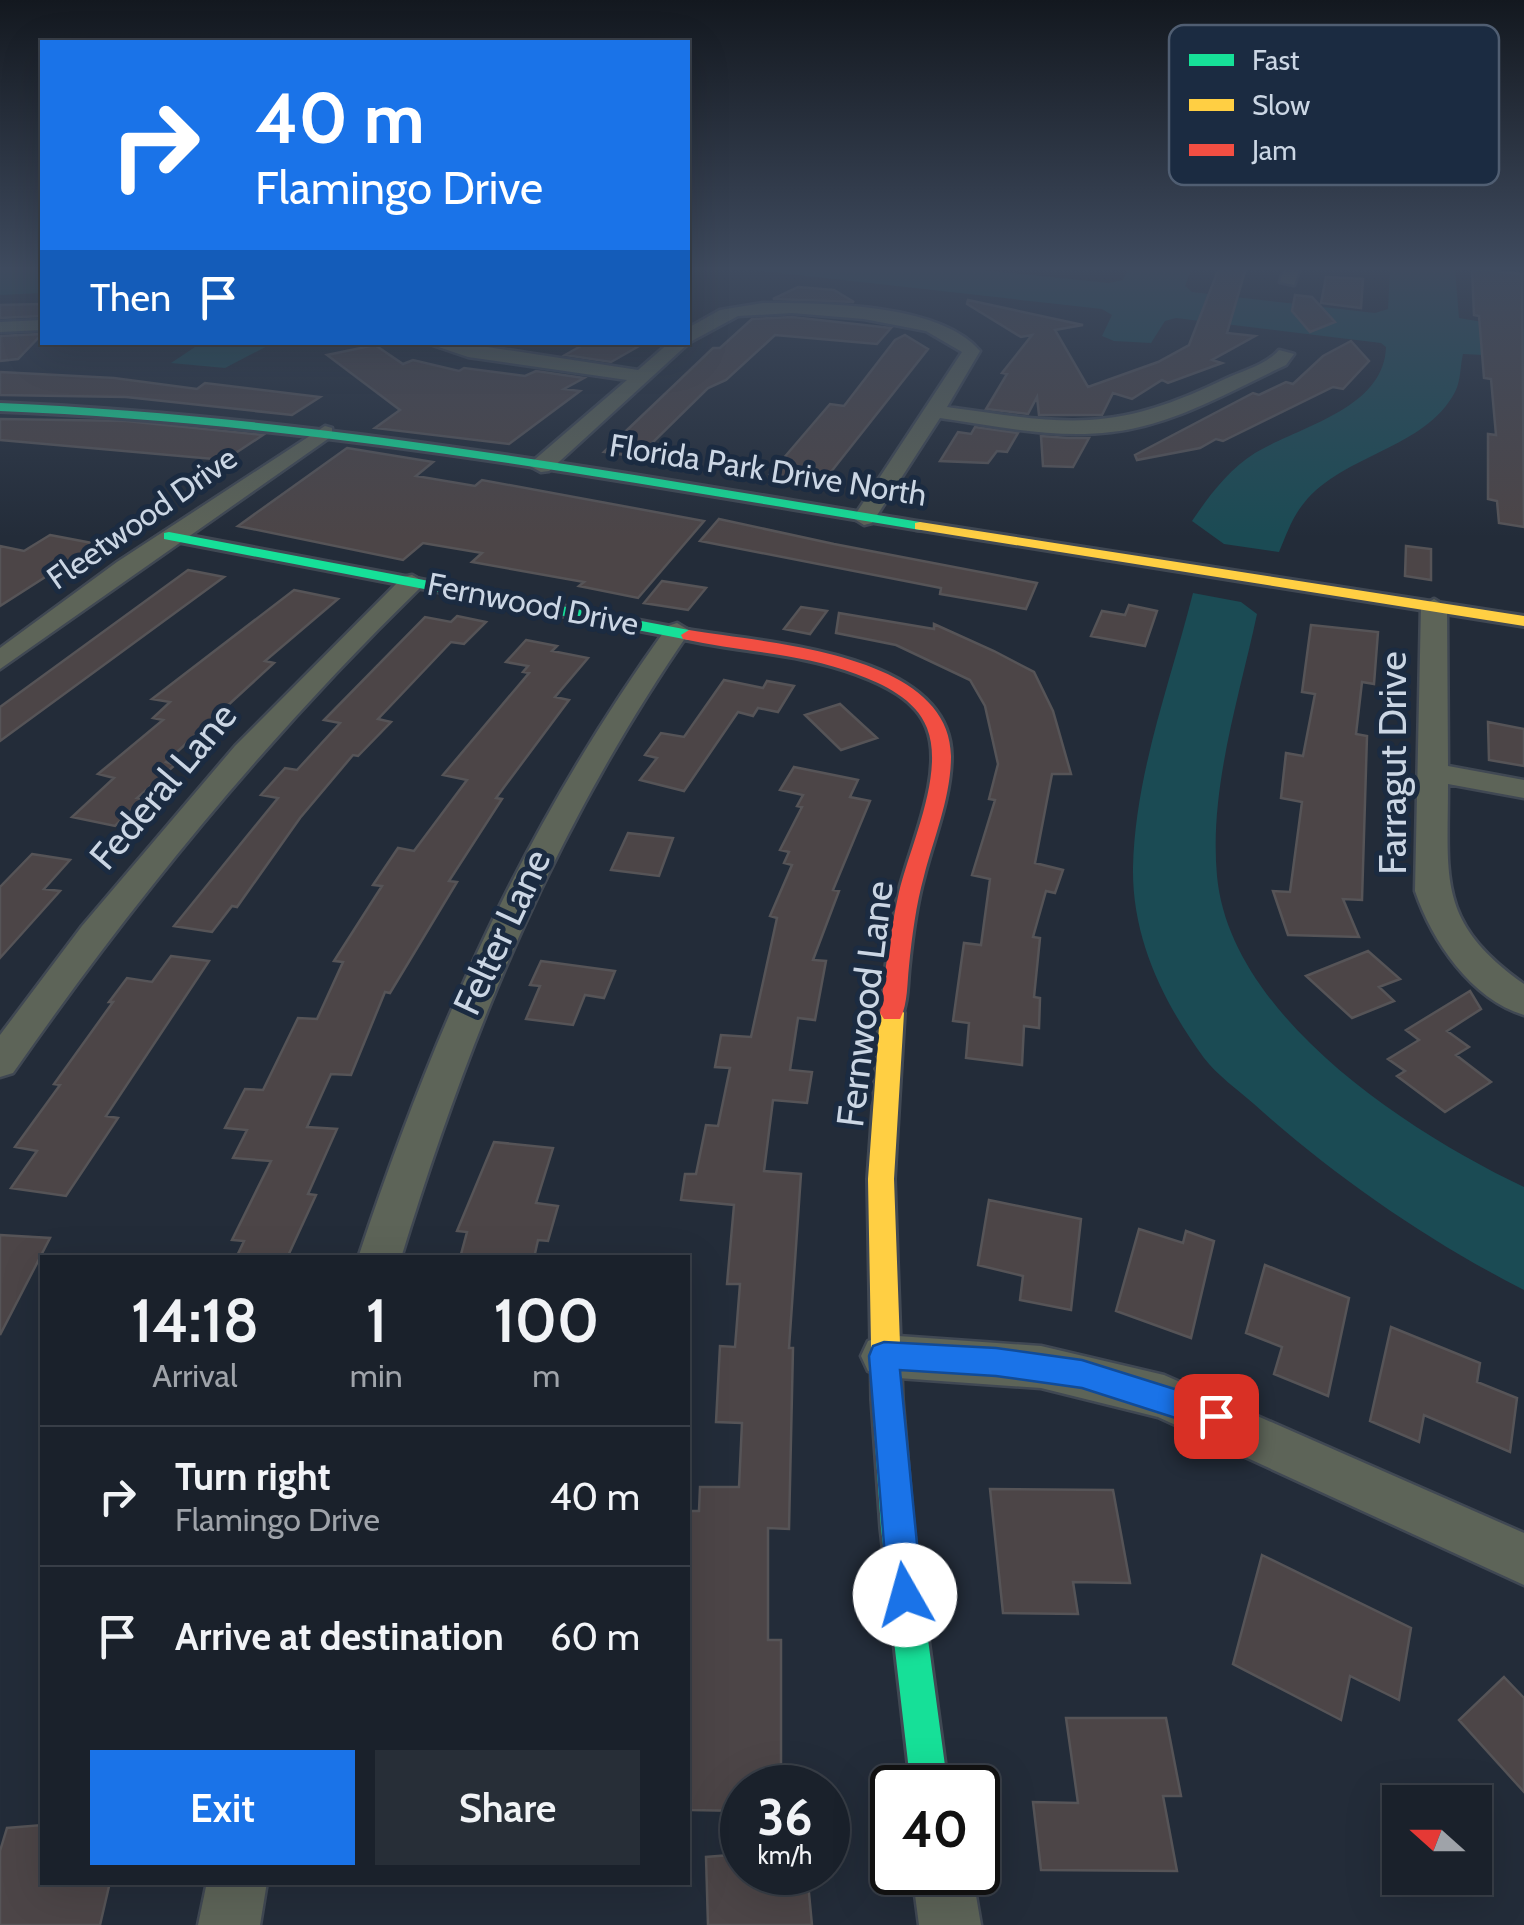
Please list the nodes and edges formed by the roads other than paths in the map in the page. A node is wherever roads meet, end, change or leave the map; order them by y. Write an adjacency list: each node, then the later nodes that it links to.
1 (510, 358): 5 (street)
2 (662, 358): 5 (street)
3 (969, 358): 7 (street)
4 (1282, 358): 7 (street)
5 (641, 376): 9 (street)
6 (0, 407): 8 (street, Florida Park Drive North)
7 (933, 411): 10 (street)
8 (324, 432): 9 (street, Florida Park Drive North); 11 (street, Fleetwood Drive)
9 (541, 466): 10 (street, Florida Park Drive North)
10 (864, 518): 13 (street, Florida Park Drive North)
11 (170, 536): 12 (street, Fernwood Drive); 16 (street, Fleetwood Drive)
12 (412, 582): 15 (street, Fernwood Drive); 21 (street, Federal Lane)
13 (1434, 607): 14 (street, Florida Park Drive North); 18 (street, Farragut Drive)
14 (1524, 622)
15 (677, 631): 17 (street, Fernwood Drive); 22 (street, Felter Lane)
16 (0, 661)
17 (894, 684): 23 (street, Fernwood Lane)
18 (1432, 772): 19 (street); 20 (street, Farragut Drive)
19 (1524, 789)
20 (1524, 1002)
21 (0, 1063)
22 (380, 1255)
23 (884, 1356): 24 (street); 25 (street)
24 (1524, 1559)
25 (927, 1765)
26 (237, 1885): 28 (street)
27 (945, 1895): 29 (street)
28 (230, 1925)
29 (950, 1925)

